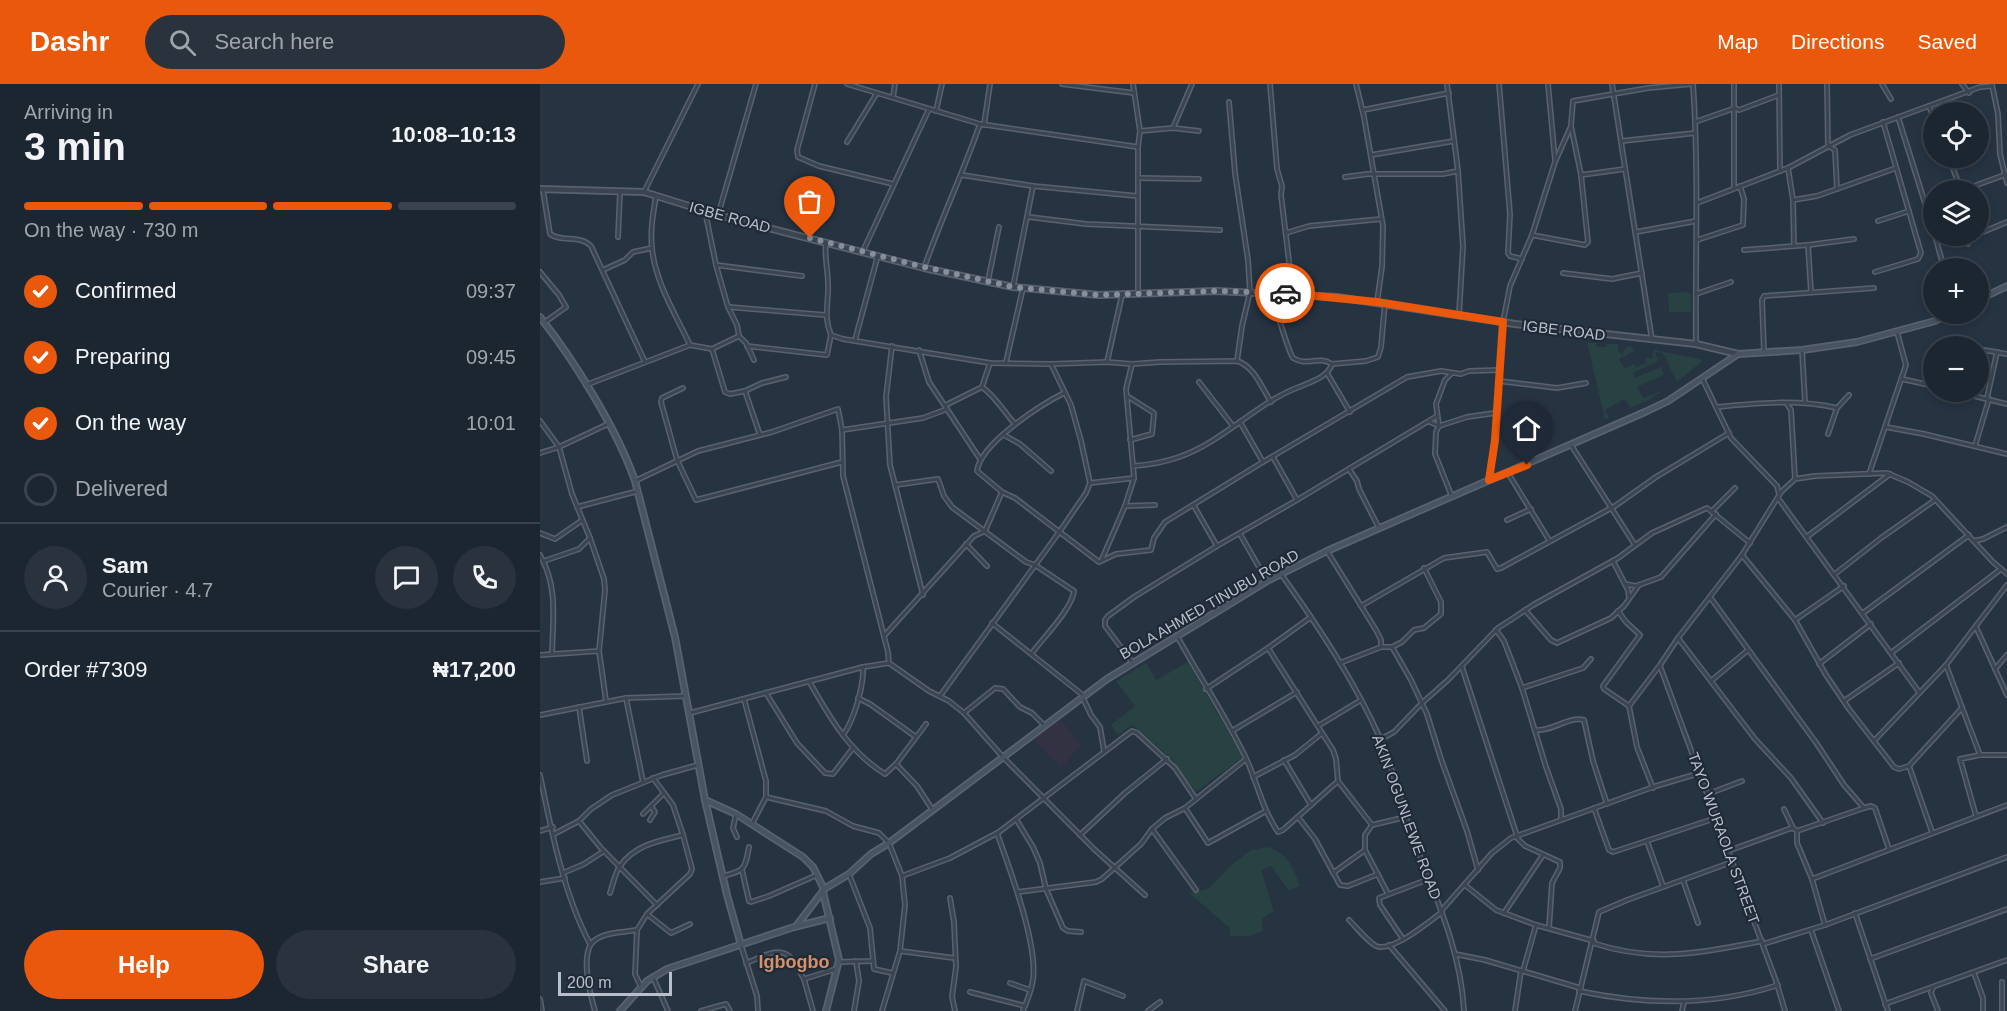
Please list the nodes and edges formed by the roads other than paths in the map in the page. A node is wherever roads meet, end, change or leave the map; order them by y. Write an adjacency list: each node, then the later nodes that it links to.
1 (698, 84): 80 (street)
2 (756, 84): 88 (street)
3 (815, 84): 73 (street)
4 (847, 84): 24 (street)
5 (895, 84): 34 (street)
6 (942, 84): 42 (street)
7 (990, 84): 46 (street)
8 (1062, 84): 29 (street)
9 (1133, 84): 29 (street)
10 (1188, 84): 27 (street)
11 (1192, 84): 27 (street)
12 (1272, 84): 99 (street)
13 (1356, 84): 41 (street)
14 (1448, 84): 30 (street)
15 (1499, 84): 111 (street)
16 (1548, 84): 58 (street)
17 (1612, 84): 32 (street)
18 (1692, 84): 26 (street); 44 (street)
19 (1734, 84): 38 (street)
20 (1779, 84): 33 (street)
21 (1827, 84): 55 (street)
22 (1882, 84): 35 (street)
23 (1962, 84): 31 (street)
24 (853, 85): 28 (street)
25 (1992, 85): 31 (street); 67 (street)
26 (1648, 86): 32 (street)
27 (1190, 89): 48 (street)
28 (877, 93): 34 (street); 54 (street)
29 (1135, 93): 49 (street)
30 (1449, 93): 41 (street); 52 (street)
31 (1969, 93): 37 (street)
32 (1614, 95): 47 (street); 53 (street)
33 (1779, 95): 38 (street); 63 (street)
34 (893, 97): 40 (street)
35 (1891, 99)
36 (1229, 102): 126 (street)
37 (1941, 102)
38 (1734, 108): 44 (street); 76 (street)
39 (1923, 108): 43 (street)
40 (929, 109): 42 (street); 73 (street)
41 (1363, 110): 57 (street)
42 (936, 111): 46 (street)
43 (1898, 117): 45 (street); 83 (street)
44 (1695, 122): 51 (street)
45 (1883, 122): 55 (street); 60 (street)
46 (982, 124): 56 (street); 64 (street)
47 (1571, 126): 58 (street); 66 (street)
48 (1173, 128): 49 (street); 50 (street)
49 (1140, 131): 56 (street)
50 (1199, 131)
51 (1695, 132): 53 (street); 85 (street)
52 (1454, 141): 57 (street); 62 (street)
53 (1622, 141): 61 (street)
54 (847, 142)
55 (1828, 146): 59 (street); 78 (street)
56 (1138, 147): 69 (street)
57 (1371, 155): 65 (street)
58 (1555, 162): 100 (street)
59 (1788, 168): 63 (street); 84 (street)
60 (1896, 168): 78 (street); 87 (street)
61 (1625, 169): 66 (street); 98 (street)
62 (1458, 171): 65 (street); 138 (street)
63 (1780, 171): 75 (street)
64 (962, 175): 74 (street); 113 (street)
65 (1375, 175): 68 (street); 90 (street)
66 (1581, 175): 100 (street)
67 (2006, 175): 71 (street); 72 (street)
68 (1345, 177)
69 (1139, 178): 70 (street); 82 (street)
70 (1199, 179)
71 (1989, 181)
72 (2007, 183)
73 (893, 184): 109 (street)
74 (1033, 186): 82 (street); 89 (street)
75 (1740, 186): 76 (street); 103 (street)
76 (1734, 188): 85 (street)
77 (541, 189): 79 (street, IGBE ROAD); 114 (street)
78 (1837, 189): 84 (street)
79 (620, 192): 80 (street, IGBE ROAD); 101 (street)
80 (644, 192): 81 (street, IGBE ROAD)
81 (656, 196): 86 (street, IGBE ROAD); 107 (street)
82 (1137, 196): 95 (street)
83 (1923, 196)
84 (1793, 200): 106 (street)
85 (1697, 203): 92 (street)
86 (705, 211): 88 (street, IGBE ROAD); 112 (street)
87 (1909, 211): 91 (street); 116 (street)
88 (718, 215): 104 (street, IGBE ROAD)
89 (1029, 217): 95 (street); 123 (street)
90 (1381, 219): 99 (street); 134 (street)
91 (1878, 220)
92 (1696, 221): 98 (street); 103 (street)
93 (2007, 222): 97 (street)
94 (999, 227): 120 (street)
95 (1138, 227): 96 (street); 129 (street)
96 (1220, 230)
97 (1989, 230)
98 (1636, 232): 118 (street)
99 (1286, 233): 130 (street)
100 (1532, 235): 111 (street)
101 (618, 237)
102 (1854, 239): 105 (street)
103 (1697, 240): 131 (street)
104 (826, 242): 109 (street, IGBE ROAD); 137 (street)
105 (1808, 245): 106 (street); 127 (street)
106 (1794, 246): 108 (street)
107 (652, 248): 114 (street); 149 (street)
108 (1744, 250)
109 (863, 251): 110 (street, IGBE ROAD)
110 (878, 255): 113 (street, IGBE ROAD); 146 (street)
111 (1522, 259): 140 (street)
112 (716, 265): 119 (street); 136 (street)
113 (924, 267): 120 (street, IGBE ROAD)
114 (602, 270): 162 (street)
115 (540, 272): 141 (street)
116 (1875, 272)
117 (1563, 273): 118 (street)
118 (1642, 273): 147 (street)
119 (802, 276)
120 (987, 282): 123 (street, IGBE ROAD)
121 (1731, 282): 131 (street)
122 (2007, 286): 133 (main road)
123 (1013, 287): 124 (street, IGBE ROAD)
124 (1023, 288): 132 (street, IGBE ROAD); 163 (street)
125 (1874, 288): 127 (street)
126 (1250, 292): 128 (street, IGBE ROAD); 129 (street, IGBE ROAD); 161 (street)
127 (1810, 292): 158 (street)
128 (1273, 293): 130 (street, IGBE ROAD); 168 (street)
129 (1138, 294): 132 (street, IGBE ROAD)
130 (1293, 294): 134 (street, IGBE ROAD)
131 (1696, 294): 148 (street)
132 (1122, 295): 164 (street)
133 (1989, 295)
134 (1377, 302): 135 (street, IGBE ROAD)
135 (1385, 303): 138 (street, IGBE ROAD); 168 (street)
136 (728, 307): 137 (street); 145 (street)
137 (825, 315): 144 (street)
138 (1459, 315): 140 (street, IGBE ROAD)
139 (540, 317): 141 (main road)
140 (1503, 322): 147 (street, IGBE ROAD); 169 (street)
141 (544, 323): 179 (main road)
142 (1925, 324): 143 (main road)
143 (1897, 332): 154 (main road); 174 (street)
144 (831, 335): 146 (street); 150 (street)
145 (739, 336): 150 (street); 152 (street)
146 (855, 340): 151 (street)
147 (1652, 340): 148 (street, IGBE ROAD)
148 (1696, 344): 157 (street, IGBE ROAD)
149 (690, 345): 152 (street); 162 (street)
150 (747, 346): 160 (street)
151 (892, 346): 153 (street); 205 (street)
152 (712, 349): 182 (street)
153 (919, 350): 165 (street); 194 (street)
154 (1802, 350): 158 (main road); 189 (street)
155 (1989, 351): 156 (street)
156 (1997, 352): 159 (street); 184 (street)
157 (1738, 354): 158 (main road); 173 (main road, BOLA AHMED TINUBU ROAD)
158 (1764, 354)
159 (2007, 354)
160 (754, 360)
161 (1237, 361): 167 (street); 188 (street)
162 (645, 362): 179 (street)
163 (1006, 362): 165 (street); 166 (street)
164 (1107, 362): 166 (street); 167 (street)
165 (990, 363): 180 (street)
166 (1051, 364): 183 (street)
167 (1132, 364): 186 (street)
168 (1332, 364): 170 (street)
169 (1499, 370): 171 (street); 175 (street)
170 (1327, 373): 188 (street); 198 (street)
171 (1451, 374): 198 (street); 200 (street)
172 (786, 377): 182 (street)
173 (1702, 378): 195 (street); 216 (main road, BOLA AHMED TINUBU ROAD)
174 (1902, 379): 178 (street); 209 (street)
175 (1499, 381): 177 (street); 199 (street)
176 (1199, 382): 207 (street)
177 (1586, 383)
178 (1923, 384)
179 (586, 385): 204 (main road)
180 (982, 387): 194 (street); 206 (street)
181 (683, 388): 223 (street)
182 (745, 391): 213 (street)
183 (1064, 393): 206 (street); 236 (street)
184 (1989, 394)
185 (1849, 395): 196 (street)
186 (1127, 396): 215 (street); 215 (street)
187 (1989, 399): 193 (street)
188 (1271, 402): 202 (street)
189 (1805, 402): 192 (street); 196 (street)
190 (1987, 402): 217 (street)
191 (1787, 404): 192 (street); 195 (street); 197 (street)
192 (1797, 404): 197 (street)
193 (2007, 404)
194 (947, 407): 205 (street); 222 (street)
195 (1717, 407): 211 (street)
196 (1837, 408): 212 (street)
197 (1791, 410): 233 (street)
198 (1350, 412): 221 (street)
199 (1496, 413): 208 (street); 235 (street)
200 (1437, 416): 203 (street); 208 (street)
201 (540, 421): 218 (street)
202 (1240, 422): 207 (street); 225 (street)
203 (1430, 422): 208 (street); 227 (street)
204 (608, 424): 218 (street); 234 (main road)
205 (887, 424): 210 (street); 237 (street)
206 (1015, 424): 214 (street)
207 (1233, 426): 226 (street)
208 (1439, 426): 243 (street)
209 (1886, 427): 217 (street); 230 (street)
210 (842, 430): 213 (street); 224 (street)
211 (1729, 433): 238 (street); 251 (street)
212 (1828, 434)
213 (760, 435): 223 (street)
214 (1004, 435): 222 (street); 228 (street)
215 (1130, 440): 226 (street)
216 (1570, 445): 229 (main road, BOLA AHMED TINUBU ROAD); 251 (street)
217 (1975, 446): 220 (street)
218 (559, 447): 219 (street); 250 (street)
219 (540, 453)
220 (2007, 454)
221 (1273, 458): 225 (street); 246 (street)
222 (980, 459): 242 (street)
223 (677, 460): 224 (street); 234 (street)
224 (842, 462): 304 (street)
225 (1263, 462): 249 (street)
226 (1133, 466): 232 (street)
227 (1348, 469): 246 (street); 257 (street)
228 (1051, 471)
229 (1508, 473): 235 (main road, BOLA AHMED TINUBU ROAD); 252 (street)
230 (1869, 474): 231 (street); 233 (street)
231 (1890, 474): 245 (street); 263 (street)
232 (1134, 478): 236 (street); 248 (street)
233 (1795, 479): 239 (street)
234 (635, 480): 241 (main road)
235 (1489, 480): 243 (main road, BOLA AHMED TINUBU ROAD)
236 (1090, 483): 259 (street)
237 (895, 485): 258 (street); 291 (street)
238 (1777, 486): 239 (street); 244 (street)
239 (1787, 486): 244 (street)
240 (1735, 488): 253 (street)
241 (638, 491): 250 (street); 336 (main road)
242 (1002, 492): 258 (street); 259 (street)
243 (1452, 497): 257 (main road, BOLA AHMED TINUBU ROAD)
244 (1779, 497): 263 (street); 268 (street)
245 (1935, 499): 262 (street); 284 (street)
246 (1297, 500): 261 (street)
247 (1155, 505): 248 (street)
248 (1125, 506): 277 (street)
249 (1194, 506): 271 (street); 277 (street)
250 (576, 507): 255 (street)
251 (1612, 507): 266 (street); 270 (street)
252 (1532, 509): 254 (street); 266 (street)
253 (1714, 513): 268 (street); 270 (street); 288 (street)
254 (1506, 520)
255 (581, 521): 260 (street); 264 (street)
256 (2007, 527): 265 (street)
257 (1379, 528): 273 (main road, BOLA AHMED TINUBU ROAD)
258 (985, 531): 269 (street); 279 (street)
259 (1060, 531): 277 (street); 279 (street)
260 (540, 533)
261 (1240, 534): 271 (street); 286 (street)
262 (1969, 535): 267 (street); 297 (street)
263 (1808, 536): 284 (street)
264 (590, 538): 276 (street); 311 (street)
265 (1983, 539): 267 (street); 272 (street)
266 (1549, 540): 281 (street)
267 (1974, 541): 272 (street)
268 (1750, 543): 275 (street)
269 (966, 544): 280 (street); 291 (street)
270 (1635, 545): 278 (street)
271 (1217, 546): 318 (street)
272 (1979, 547): 282 (street)
273 (1327, 551): 283 (main road, BOLA AHMED TINUBU ROAD); 294 (street)
274 (540, 555): 276 (street)
275 (1742, 555): 292 (street); 299 (street)
276 (544, 561): 312 (street)
277 (1102, 561)
278 (1612, 561): 287 (street); 295 (street)
279 (1035, 565): 300 (street); 313 (street)
280 (987, 566)
281 (1424, 568): 294 (street); 308 (street)
282 (2001, 569): 285 (street); 314 (street)
283 (1281, 574): 286 (main road, BOLA AHMED TINUBU ROAD); 298 (street, AKIN OGUNLEWE ROAD)
284 (1835, 574): 290 (street)
285 (2007, 574)
286 (1267, 581): 305 (main road, BOLA AHMED TINUBU ROAD)
287 (1625, 584): 288 (street); 293 (street)
288 (1639, 585): 293 (street)
289 (2007, 585): 302 (street)
290 (1844, 586): 297 (street); 299 (street)
291 (923, 595): 304 (street)
292 (1710, 597): 306 (street); 310 (street)
293 (1629, 599): 296 (street)
294 (1361, 606): 307 (street)
295 (1525, 610): 296 (street); 303 (street)
296 (1618, 611): 346 (street)
297 (1863, 613): 301 (street)
298 (1311, 617): 309 (street); 320 (street, AKIN OGUNLEWE ROAD)
299 (1795, 620): 322 (street)
300 (992, 623): 313 (street); 337 (street)
301 (1871, 624): 314 (street); 322 (street)
302 (1976, 627): 324 (street); 327 (street)
303 (1496, 630): 325 (street); 330 (street)
304 (884, 636): 319 (street)
305 (1177, 636): 318 (main road, BOLA AHMED TINUBU ROAD); 331 (street)
306 (1678, 638): 323 (street); 329 (street)
307 (1381, 647): 308 (street); 320 (street)
308 (1392, 647): 345 (street)
309 (1268, 648): 331 (street); 332 (street)
310 (1748, 650): 329 (street); 395 (street)
311 (599, 651): 312 (street); 343 (street)
312 (552, 653): 315 (street)
313 (1032, 653): 338 (street)
314 (1892, 653): 321 (street)
315 (540, 655)
316 (2007, 655): 327 (street)
317 (1591, 659): 330 (street)
318 (1132, 662): 338 (main road, BOLA AHMED TINUBU ROAD)
319 (889, 663): 326 (street); 337 (street)
320 (1340, 663): 342 (street, AKIN OGUNLEWE ROAD)
321 (1899, 663): 333 (street); 344 (street)
322 (1819, 664): 344 (street)
323 (1660, 665): 346 (street); 374 (street, TAYO WURAOLA STREET)
324 (1946, 665): 333 (street); 348 (street)
325 (1462, 666): 345 (street); 421 (street)
326 (862, 667): 328 (street); 340 (street)
327 (1995, 669): 335 (street)
328 (809, 681): 334 (street); 358 (street)
329 (1711, 681): 409 (street)
330 (1522, 688): 356 (street)
331 (1206, 689): 355 (street)
332 (1297, 692): 354 (street); 355 (street)
333 (1919, 692): 361 (street)
334 (766, 693): 341 (street); 362 (street)
335 (2007, 694)
336 (686, 696): 339 (street); 349 (main road)
337 (940, 696): 350 (street)
338 (1083, 697): 353 (main road, BOLA AHMED TINUBU ROAD); 363 (street)
339 (626, 698): 343 (street); 380 (street)
340 (858, 698): 358 (street); 359 (street)
341 (744, 699): 349 (street); 385 (street)
342 (1361, 700): 354 (street); 360 (street, AKIN OGUNLEWE ROAD)
343 (606, 701): 347 (street)
344 (1844, 701): 361 (street)
345 (1422, 703): 360 (street); 436 (street)
346 (1629, 706): 382 (street)
347 (579, 707): 351 (street); 370 (street)
348 (1961, 709): 364 (street); 373 (street)
349 (689, 713): 372 (main road)
350 (964, 713): 353 (street); 366 (street)
351 (540, 715)
352 (926, 724): 359 (street)
353 (1044, 724): 366 (main road, BOLA AHMED TINUBU ROAD)
354 (1318, 726): 357 (street)
355 (1232, 731): 368 (street)
356 (1536, 732): 389 (street); 408 (street)
357 (1321, 734): 369 (street); 378 (street)
358 (843, 735): 362 (street)
359 (916, 737): 371 (street)
360 (1381, 739): 403 (street, AKIN OGUNLEWE ROAD)
361 (1874, 741): 373 (street)
362 (853, 748): 371 (street)
363 (1104, 751): 367 (street); 386 (street)
364 (1980, 754): 365 (street); 401 (street)
365 (2007, 755)
366 (1002, 756): 386 (street); 397 (main road, BOLA AHMED TINUBU ROAD)
367 (1167, 759): 387 (street); 420 (street)
368 (1246, 759): 376 (street); 387 (street)
369 (1284, 760): 376 (street); 390 (street)
370 (587, 761)
371 (896, 764): 397 (street)
372 (698, 765): 377 (street); 388 (main road)
373 (1909, 766): 416 (street)
374 (1700, 773): 382 (street); 384 (street, TAYO WURAOLA STREET)
375 (540, 775): 381 (street)
376 (1253, 777): 398 (street)
377 (653, 778): 380 (street); 383 (street)
378 (1338, 781): 390 (street); 411 (street)
379 (1742, 781): 384 (street)
380 (643, 782): 407 (street)
381 (541, 783): 412 (street)
382 (1653, 788): 389 (street)
383 (664, 793): 392 (street); 419 (street)
384 (1708, 794): 404 (street, TAYO WURAOLA STREET)
385 (766, 797): 410 (street); 424 (street)
386 (1045, 798): 405 (street); 420 (street)
387 (1196, 799): 393 (street)
388 (705, 800): 400 (main road); 441 (main road)
389 (1607, 804): 394 (street)
390 (1311, 805): 402 (street)
391 (2007, 805): 401 (street)
392 (651, 807): 399 (street); 406 (street)
393 (1185, 808): 398 (street); 413 (street)
394 (1594, 808): 408 (street); 423 (street)
395 (1864, 808): 409 (street); 426 (street)
396 (1784, 809): 414 (street)
397 (933, 810): 424 (main road, BOLA AHMED TINUBU ROAD)
398 (1266, 811): 402 (street)
399 (643, 814)
400 (736, 814): 410 (main road); 422 (street)
401 (1976, 816): 416 (street)
402 (1298, 817): 438 (street)
403 (1406, 817): 411 (street); 445 (street, AKIN OGUNLEWE ROAD)
404 (1716, 818): 423 (street); 429 (street, TAYO WURAOLA STREET)
405 (1016, 819): 417 (street); 451 (street)
406 (650, 820)
407 (579, 821): 418 (street); 428 (street)
408 (1560, 821): 421 (street)
409 (1823, 823): 414 (street)
410 (752, 824): 443 (main road)
411 (1372, 825): 427 (street)
412 (552, 827): 415 (street); 418 (street)
413 (1152, 829): 434 (street); 453 (street)
414 (1795, 830): 429 (street); 446 (street)
415 (540, 831)
416 (1932, 832): 426 (street)
417 (997, 833): 442 (street); 454 (street)
418 (554, 834): 437 (street)
419 (683, 835): 433 (street); 459 (street)
420 (1080, 835): 434 (street)
421 (1517, 836): 430 (street); 436 (street)
422 (737, 837)
423 (1647, 842): 450 (street)
424 (889, 843): 439 (main road, BOLA AHMED TINUBU ROAD); 442 (street)
425 (749, 847): 435 (street)
426 (1889, 849): 446 (street)
427 (1365, 850): 438 (street); 440 (street)
428 (605, 851): 433 (street); 437 (street)
429 (1728, 851): 432 (street, TAYO WURAOLA STREET)
430 (1544, 855): 462 (street); 472 (street)
431 (2007, 857): 464 (street)
432 (1732, 862): 447 (street); 478 (street, TAYO WURAOLA STREET)
433 (620, 867): 455 (street); 459 (street)
434 (1115, 868): 451 (street); 457 (street)
435 (742, 870): 441 (street); 443 (street)
436 (1478, 870): 449 (street)
437 (563, 873): 444 (street)
438 (1333, 873): 440 (street)
439 (849, 874): 452 (main road, BOLA AHMED TINUBU ROAD); 488 (street)
440 (1378, 874): 456 (street)
441 (723, 876): 480 (main road)
442 (902, 876): 482 (street)
443 (818, 877): 452 (main road)
444 (565, 878): 448 (street); 479 (street)
445 (1429, 879): 456 (street); 461 (street, AKIN OGUNLEWE ROAD)
446 (1812, 879): 470 (street)
447 (1683, 880): 450 (street); 467 (street)
448 (540, 882)
449 (1465, 885): 461 (street); 462 (street)
450 (1663, 886): 477 (street)
451 (1046, 889): 454 (street); 475 (street)
452 (824, 890): 465 (main road); 471 (main road)
453 (1196, 890)
454 (1018, 892): 503 (street)
455 (610, 893)
456 (1388, 894): 476 (street)
457 (1145, 896)
458 (950, 898): 484 (street)
459 (657, 906): 463 (street)
460 (2007, 909): 485 (street)
461 (1441, 911): 476 (street); 483 (street, AKIN OGUNLEWE ROAD)
462 (1504, 913): 469 (street)
463 (647, 914): 468 (street); 473 (street)
464 (1855, 914): 470 (street); 485 (street)
465 (830, 918): 471 (main road); 489 (main road)
466 (1349, 920): 481 (street)
467 (1698, 923)
468 (690, 924)
469 (1536, 925): 472 (street); 492 (street)
470 (1825, 926): 474 (street)
471 (794, 927): 480 (main road)
472 (1549, 928): 477 (street)
473 (637, 930): 479 (street); 500 (street)
474 (1811, 930): 478 (street); 534 (street)
475 (1082, 932)
476 (1403, 939): 481 (street)
477 (1593, 942): 478 (street); 504 (street)
478 (1762, 943): 499 (street, TAYO WURAOLA STREET)
479 (590, 944): 514 (street)
480 (741, 945): 490 (street); 495 (main road)
481 (1389, 945): 528 (street)
482 (900, 951): 484 (street); 493 (street)
483 (1455, 954): 492 (street); 529 (street, AKIN OGUNLEWE ROAD)
484 (954, 957): 524 (street)
485 (1870, 959): 511 (street)
486 (2007, 960): 494 (street)
487 (856, 961): 488 (street); 489 (street); 522 (street)
488 (873, 961): 493 (street)
489 (839, 962): 491 (main road)
490 (746, 963): 496 (street); 519 (street)
491 (838, 969): 496 (street); 521 (main road)
492 (1522, 971): 504 (street); 530 (street)
493 (892, 973): 523 (street)
494 (1974, 973): 501 (street); 537 (street)
495 (652, 976): 500 (main road); 516 (street)
496 (804, 979): 520 (street)
497 (2002, 982): 538 (street)
498 (1010, 983): 503 (street)
499 (1778, 985): 510 (street); 533 (street, TAYO WURAOLA STREET)
500 (640, 987): 515 (main road)
501 (1933, 987): 502 (street); 506 (street)
502 (1926, 989): 506 (street); 511 (street)
503 (1030, 990): 512 (street)
504 (1579, 990): 510 (street); 531 (street)
505 (970, 992): 512 (street)
506 (1932, 993): 536 (street)
507 (1123, 996): 526 (street)
508 (540, 999): 513 (street)
509 (1160, 1002): 527 (street)
510 (1684, 1002): 532 (street)
511 (1885, 1005): 535 (street)
512 (1025, 1006): 525 (street)
513 (542, 1011)
514 (595, 1011)
515 (620, 1011)
516 (668, 1011)
517 (701, 1011): 518 (street)
518 (730, 1011)
519 (758, 1011)
520 (813, 1011)
521 (826, 1011)
522 (854, 1011)
523 (882, 1011)
524 (955, 1011)
525 (1023, 1011)
526 (1077, 1011)
527 (1148, 1011)
528 (1445, 1011)
529 (1464, 1011)
530 (1515, 1011)
531 (1575, 1011)
532 (1682, 1011)
533 (1785, 1011)
534 (1839, 1011)
535 (1888, 1011)
536 (1938, 1011)
537 (1983, 1011)
538 (2002, 1011)

